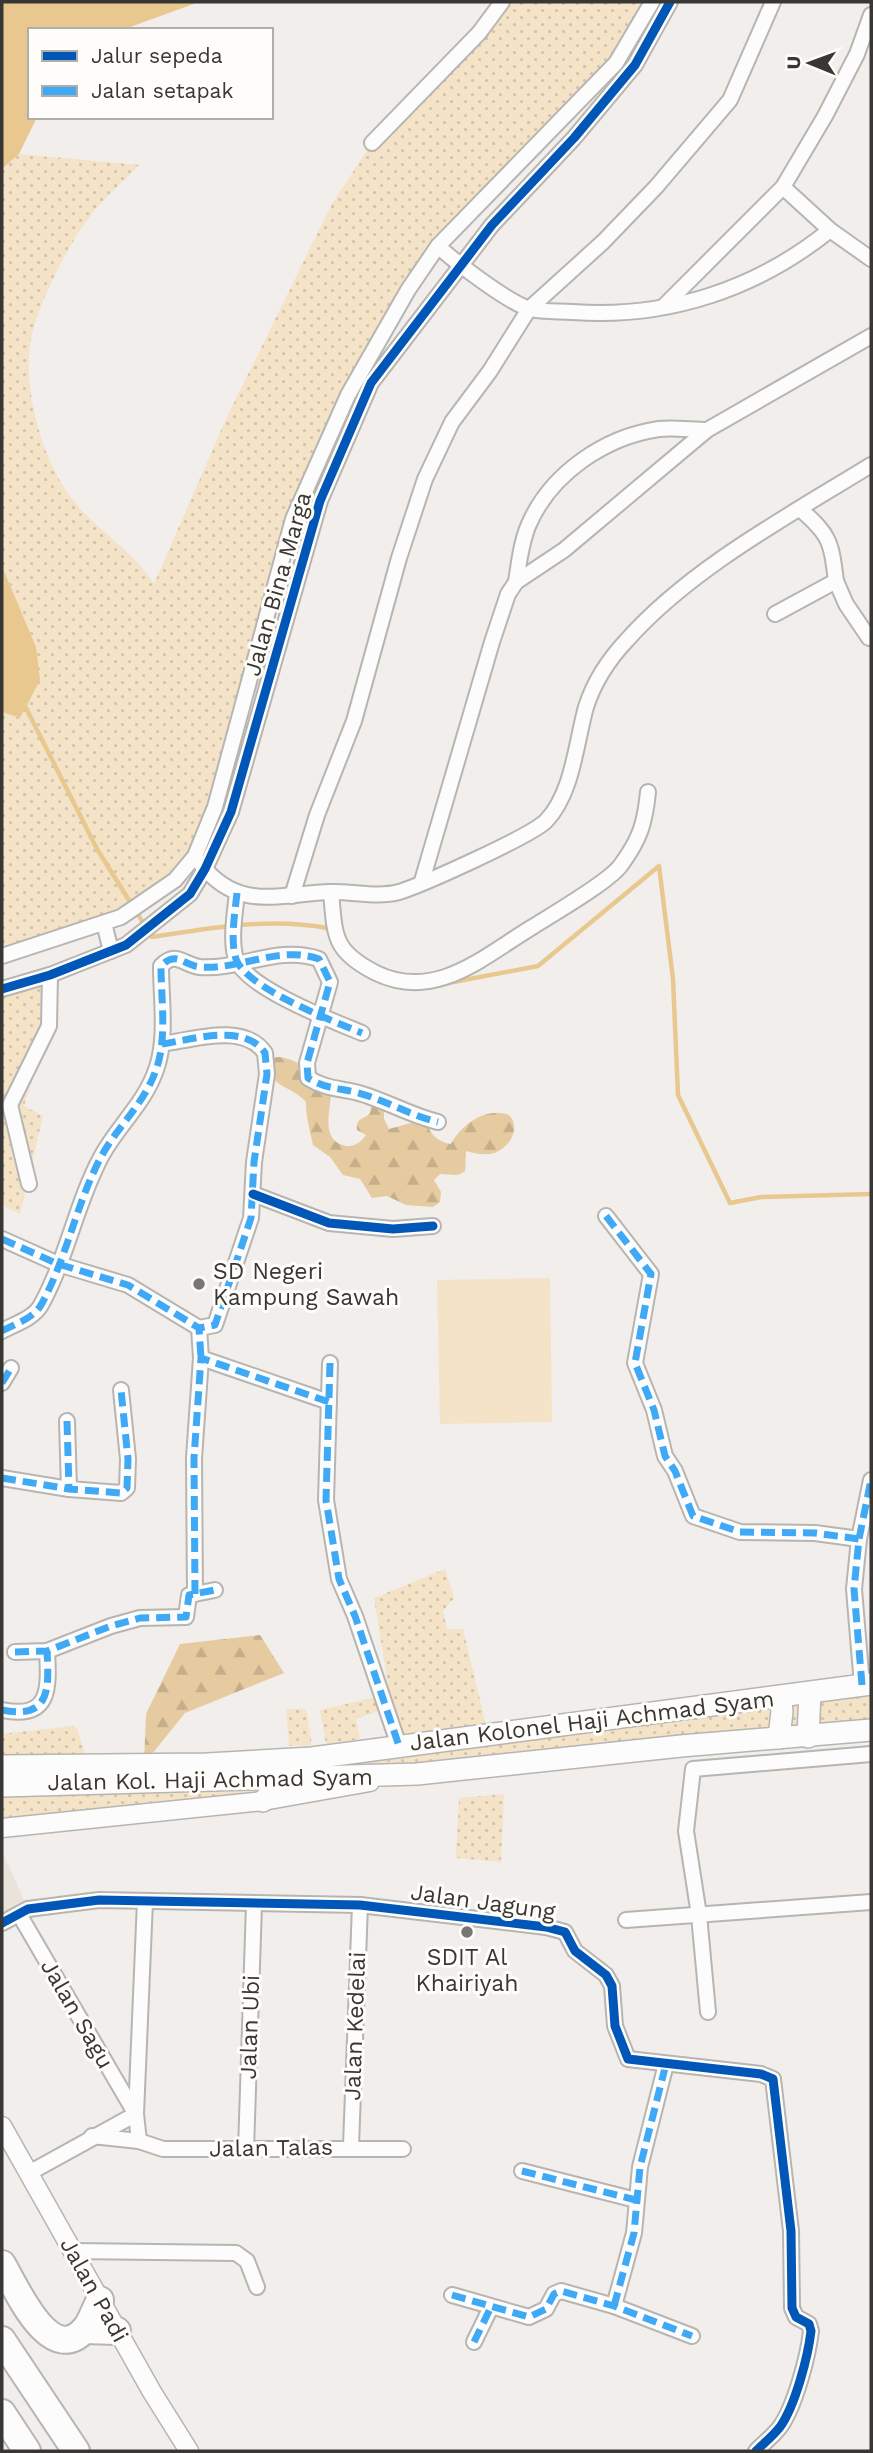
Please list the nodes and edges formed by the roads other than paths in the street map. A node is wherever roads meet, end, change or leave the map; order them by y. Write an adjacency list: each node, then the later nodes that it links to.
1 (502, 2): 6 (street)
2 (652, 2): 9 (street, Jalan Bina Marga)
3 (670, 2): 11 (street, Jalan Bina Marga)
4 (773, 2): 13 (street)
5 (871, 15): 7 (street)
6 (372, 143)
7 (783, 187): 8 (street); 12 (street)
8 (830, 230): 10 (street); 12 (street)
9 (438, 246): 11 (street); 23 (street, Jalan Bina Marga)
10 (870, 254)
11 (459, 265): 13 (street); 24 (street, Jalan Bina Marga)
12 (662, 308): 13 (street)
13 (529, 309): 28 (street)
14 (871, 336): 15 (street)
15 (707, 430): 19 (street); 19 (street)
16 (871, 465): 17 (street)
17 (800, 509): 18 (street); 25 (street)
18 (836, 581): 20 (street); 21 (street)
19 (516, 582): 25 (street)
20 (775, 614)
21 (869, 638)
22 (648, 792): 26 (street)
23 (195, 856): 24 (street); 29 (street, Jalan Bina Marga)
24 (205, 869): 27 (street); 30 (street, Jalan Bina Marga)
25 (422, 881): 26 (street)
26 (331, 892): 28 (street)
27 (237, 893): 28 (street); 32 (street)
28 (292, 896)
29 (104, 923): 30 (street); 31 (street, Jalan Bina Marga)
30 (111, 951): 33 (street, Jalan Bina Marga)
31 (2, 956)
32 (236, 960): 35 (street); 35 (street); 37 (street)
33 (50, 975): 34 (street, Jalan Bina Marga); 39 (street)
34 (2, 989)
35 (320, 1016): 36 (street); 38 (street)
36 (362, 1033)
37 (162, 1044): 40 (street); 44 (street)
38 (438, 1122)
39 (29, 1184)
40 (253, 1194): 42 (street); 45 (street)
41 (606, 1216): 57 (street)
42 (433, 1226)
43 (2, 1239): 44 (street)
44 (58, 1264): 45 (street); 46 (street)
45 (199, 1328): 47 (street)
46 (2, 1331)
47 (201, 1358): 52 (street); 59 (street)
48 (330, 1363): 52 (street)
49 (11, 1368): 50 (street)
50 (2, 1383)
51 (121, 1390): 56 (street)
52 (329, 1402): 71 (street)
53 (67, 1421): 56 (street)
54 (2, 1478): 56 (street)
55 (871, 1480): 57 (street)
56 (69, 1489)
57 (859, 1539): 61 (street)
58 (215, 1590): 59 (street)
59 (195, 1594): 62 (street)
60 (871, 1610): 61 (street)
61 (856, 1613): 64 (street)
62 (47, 1651): 63 (street); 67 (street)
63 (15, 1652)
64 (867, 1684): 65 (main road, Jalan Kolonel Haji Achmad Syam)
65 (810, 1693): 66 (main road, Jalan Kolonel Haji Achmad Syam); 69 (main road)
66 (780, 1697): 70 (main road); 71 (main road, Jalan Kolonel Haji Achmad Syam)
67 (2, 1710)
68 (871, 1730): 69 (main road, Jalan Kolonel Haji Achmad Syam)
69 (808, 1737): 70 (main road, Jalan Kolonel Haji Achmad Syam)
70 (779, 1738): 75 (main road, Jalan Kolonel Haji Achmad Syam)
71 (399, 1746): 73 (main road, Jalan Kolonel Haji Achmad Syam)
72 (871, 1754): 85 (street)
73 (312, 1758): 74 (main road, Jalan Kol. Haji Achmad Syam); 76 (main road)
74 (2, 1766)
75 (417, 1774): 76 (main road, Jalan Kol. Haji Achmad Syam); 78 (street)
76 (288, 1779): 78 (main road, Jalan Kol. Haji Achmad Syam)
77 (2, 1786): 78 (main road, Jalan Kol. Haji Achmad Syam)
78 (262, 1791): 79 (street)
79 (2, 1828)
80 (145, 1901): 82 (street, Jalan Jagung); 84 (street, Jalan Jagung); 90 (street)
81 (871, 1902): 85 (street)
82 (254, 1904): 83 (street, Jalan Jagung); 96 (street, Jalan Ubi)
83 (359, 1905): 89 (street, Jalan Jagung); 94 (street, Jalan Kedelai)
84 (19, 1914): 87 (street, Jalan Jagung); 90 (street, Jalan Sagu)
85 (699, 1915): 86 (street); 88 (street)
86 (626, 1920)
87 (2, 1923)
88 (708, 2012)
89 (666, 2064): 99 (street); 116 (street, Jalan Jagung)
90 (136, 2114): 92 (street); 93 (street)
91 (2, 2126): 98 (street, Jalan Padi)
92 (92, 2136): 93 (street, Jalan Talas); 98 (street)
93 (139, 2141): 96 (street, Jalan Talas)
94 (351, 2146): 95 (street, Jalan Talas); 96 (street, Jalan Talas)
95 (404, 2148)
96 (246, 2150)
97 (522, 2171): 99 (street)
98 (29, 2173): 100 (street, Jalan Padi)
99 (636, 2200): 105 (street)
100 (72, 2250): 102 (street); 104 (street, Jalan Padi)
101 (2, 2264): 107 (highway)
102 (257, 2287)
103 (452, 2295): 106 (street)
104 (100, 2300): 107 (highway); 108 (street, Jalan Padi)
105 (614, 2306): 106 (street); 109 (street)
106 (491, 2307): 111 (street)
107 (84, 2330): 108 (highway)
108 (117, 2331): 115 (street, Jalan Padi)
109 (692, 2336)
110 (2, 2340): 114 (highway)
111 (474, 2342)
112 (2, 2413): 113 (highway)
113 (27, 2451)
114 (76, 2451)
115 (189, 2451)
116 (756, 2451)

